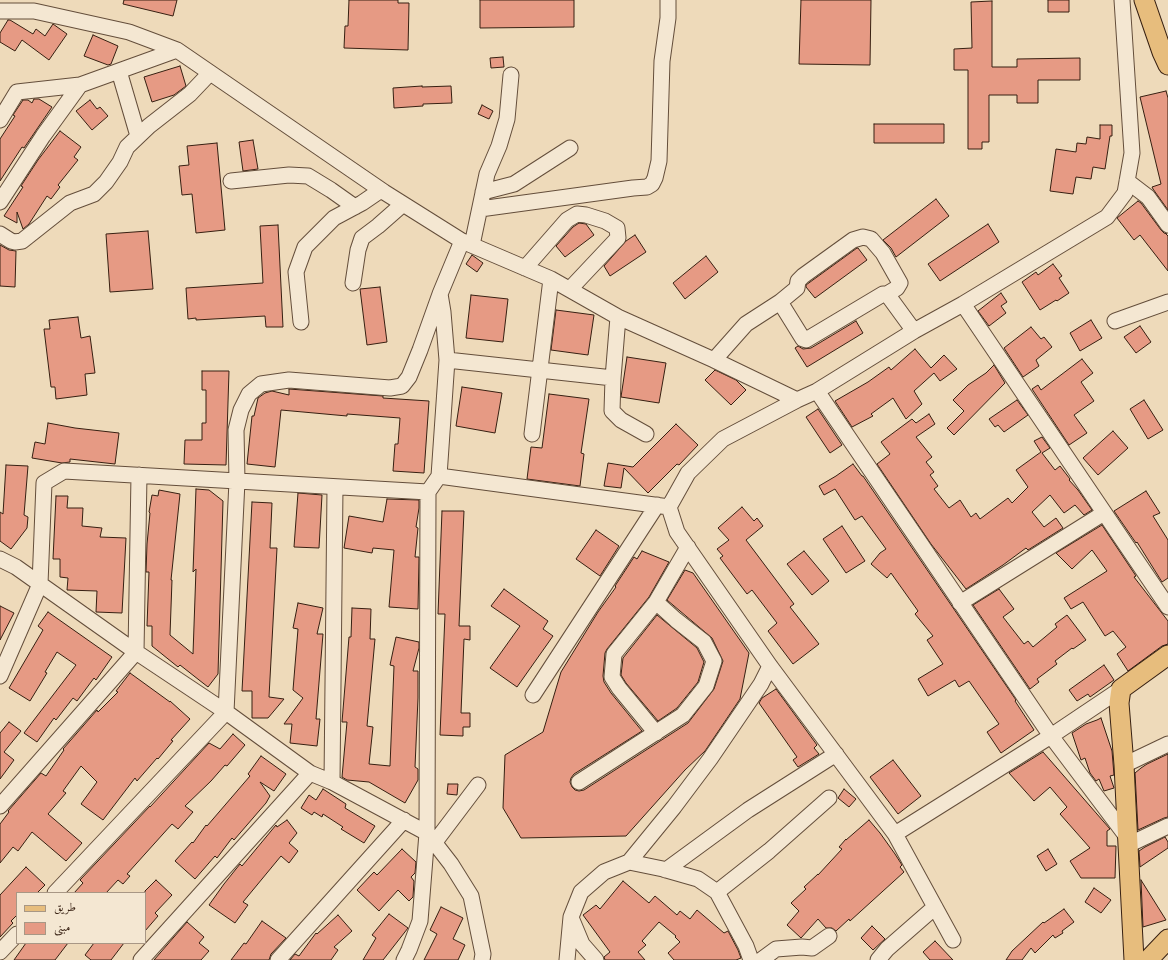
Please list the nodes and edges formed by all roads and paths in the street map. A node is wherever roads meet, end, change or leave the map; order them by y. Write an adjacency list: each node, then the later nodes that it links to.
1 (668, 0): 21 (street)
2 (1122, 0): 15 (street)
3 (1144, 0): 6 (main road)
4 (0, 11): 5 (street)
5 (177, 50): 7 (street); 8 (street)
6 (1168, 65)
7 (119, 71): 10 (street); 12 (street)
8 (210, 73): 12 (street); 16 (street)
9 (511, 75): 17 (street)
10 (80, 85): 11 (street); 18 (street)
11 (0, 120)
12 (138, 136): 23 (street)
13 (570, 148): 17 (street)
14 (231, 181): 20 (street)
15 (1127, 181): 22 (street); 33 (street)
16 (381, 190): 19 (street); 20 (street)
17 (483, 192): 21 (street)
18 (0, 202)
19 (403, 204): 24 (street); 27 (street)
20 (355, 207): 36 (street)
21 (480, 209): 24 (street)
22 (1168, 224)
23 (0, 234)
24 (467, 243): 25 (street); 29 (street)
25 (525, 268): 26 (street); 28 (street)
26 (551, 279): 28 (street); 40 (street)
27 (354, 282)
28 (570, 289): 34 (street)
29 (440, 294): 38 (street); 48 (street)
30 (887, 294): 31 (street); 31 (street); 37 (street)
31 (780, 302): 39 (street)
32 (1168, 302): 35 (street)
33 (963, 304): 37 (street); 52 (street)
34 (618, 317): 39 (street); 41 (street)
35 (1115, 321)
36 (301, 322)
37 (914, 331): 42 (street)
38 (447, 360): 40 (street); 47 (street)
39 (714, 360): 43 (street)
40 (540, 371): 41 (street); 44 (street)
41 (613, 378): 45 (street)
42 (817, 391): 43 (street); 57 (street)
43 (797, 400): 51 (street)
44 (532, 434)
45 (646, 434)
46 (139, 475): 48 (street); 55 (street); 59 (street)
47 (440, 476): 50 (street); 51 (street)
48 (238, 481): 49 (street); 65 (street)
49 (335, 487): 50 (street); 72 (street)
50 (428, 492): 80 (street)
51 (663, 506): 53 (street); 64 (street)
52 (1104, 514): 57 (street); 58 (street)
53 (688, 548): 56 (street); 61 (street)
54 (0, 559): 55 (street)
55 (40, 584): 59 (street); 62 (street)
56 (656, 602): 66 (street); 66 (street)
57 (960, 603): 67 (street)
58 (1168, 607)
59 (136, 652): 65 (street); 76 (street)
60 (1168, 655): 63 (main road)
61 (770, 666): 69 (street); 82 (street)
62 (0, 676)
63 (1121, 689): 67 (street); 70 (main road)
64 (533, 695)
65 (226, 712): 71 (street); 84 (street)
66 (656, 733): 73 (street)
67 (1051, 736): 79 (street); 81 (street)
68 (1168, 744): 70 (street)
69 (836, 754): 79 (street); 83 (street)
70 (1124, 765): 81 (main road)
71 (310, 773): 72 (street); 93 (street)
72 (332, 782): 77 (street)
73 (579, 782)
74 (478, 785): 80 (street)
75 (829, 798): 85 (street)
76 (0, 806)
77 (404, 820): 80 (street); 94 (street)
78 (1168, 826): 81 (street)
79 (895, 834): 86 (street)
80 (431, 838): 95 (street); 96 (street)
81 (1127, 841): 102 (main road)
82 (629, 862): 83 (street); 87 (street)
83 (666, 870): 85 (street)
84 (57, 892)
85 (717, 892): 99 (street)
86 (935, 907): 91 (street); 101 (street)
87 (571, 917): 97 (street); 98 (street)
88 (16, 935): 92 (street)
89 (829, 936): 100 (street)
90 (1168, 939): 103 (main road)
91 (953, 940)
92 (0, 952)
93 (141, 960)
94 (278, 960)
95 (404, 960)
96 (482, 960)
97 (567, 960)
98 (596, 960)
99 (751, 960)
100 (761, 960)
101 (878, 960)
102 (1134, 960)
103 (1148, 960)

